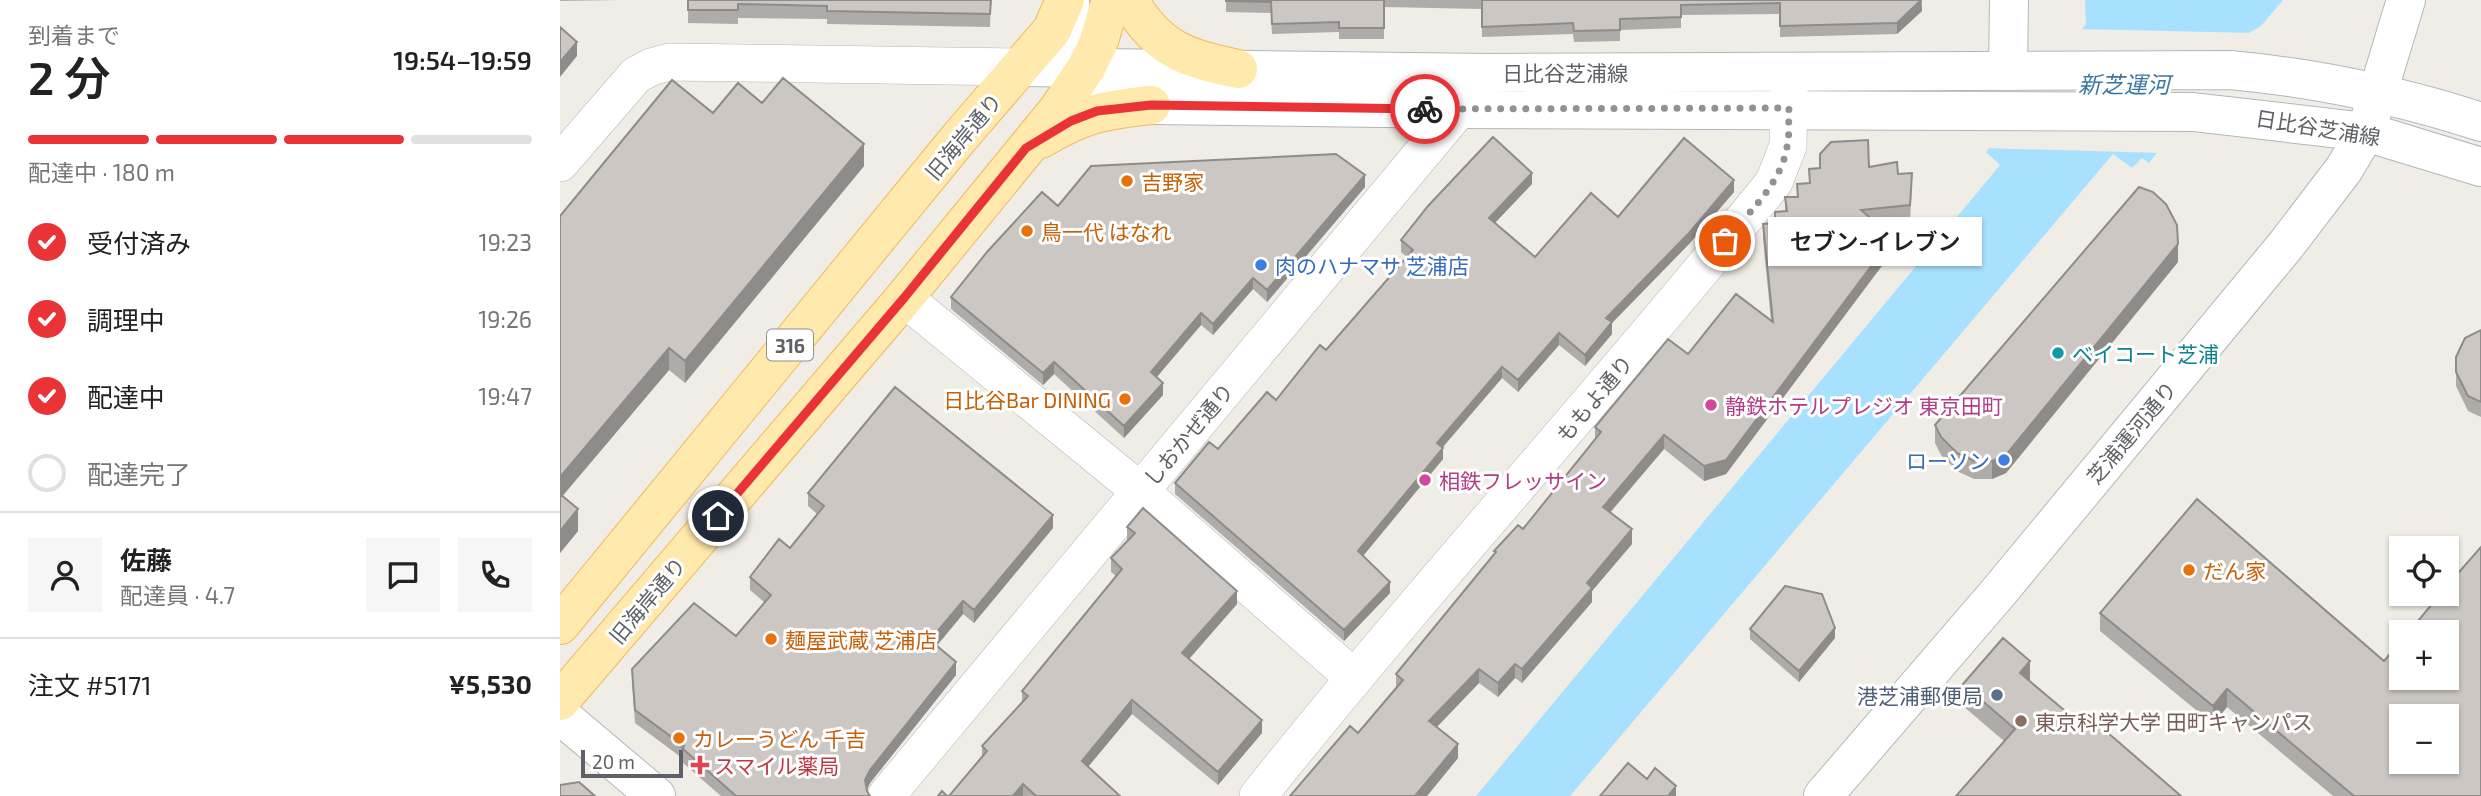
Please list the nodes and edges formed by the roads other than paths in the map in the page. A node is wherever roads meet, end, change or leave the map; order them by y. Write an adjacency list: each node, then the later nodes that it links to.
1 (1068, 0): 6 (main road, 旧海岸通り / 316); 7 (main road)
2 (1111, 0): 7 (main road, 旧海岸通り / 316)
3 (1129, 0): 8 (main road)
4 (2009, 0): 10 (main road)
5 (2406, 0): 12 (main road, 芝浦運河通り)
6 (1021, 67): 7 (main road, 日比谷芝浦線); 18 (street); 22 (main road, 旧海岸通り / 316)
7 (1086, 68): 8 (main road, 日比谷芝浦線); 13 (main road, 日比谷芝浦線); 17 (main road, 旧海岸通り / 316)
8 (1238, 69): 9 (main road, 日比谷芝浦線)
9 (1489, 72): 11 (main road, 日比谷芝浦線); 14 (street, しおかぜ通り)
10 (2025, 72): 11 (main road, 日比谷芝浦線); 12 (main road, 日比谷芝浦線)
11 (1789, 90): 14 (main road, 日比谷芝浦線); 16 (main road, 日比谷芝浦線); 23 (street, ももよ通り)
12 (2379, 91): 15 (main road, 日比谷芝浦線); 16 (main road, 芝浦運河通り)
13 (1151, 105): 14 (main road, 日比谷芝浦線); 17 (main road)
14 (1458, 110): 21 (street, しおかぜ通り)
15 (2481, 121)
16 (2366, 132): 19 (main road, 日比谷芝浦線); 29 (main road, 芝浦運河通り)
17 (1026, 148): 20 (main road, 旧海岸通り / 316)
18 (560, 163)
19 (2481, 167)
20 (904, 298): 21 (street); 24 (main road, 旧海岸通り / 316)
21 (1140, 491): 23 (street); 27 (street, しおかぜ通り)
22 (560, 625)
23 (1353, 677): 28 (street, ももよ通り)
24 (560, 701)
25 (560, 715): 26 (main road)
26 (656, 796)
27 (886, 796)
28 (1258, 796)
29 (1823, 796)

